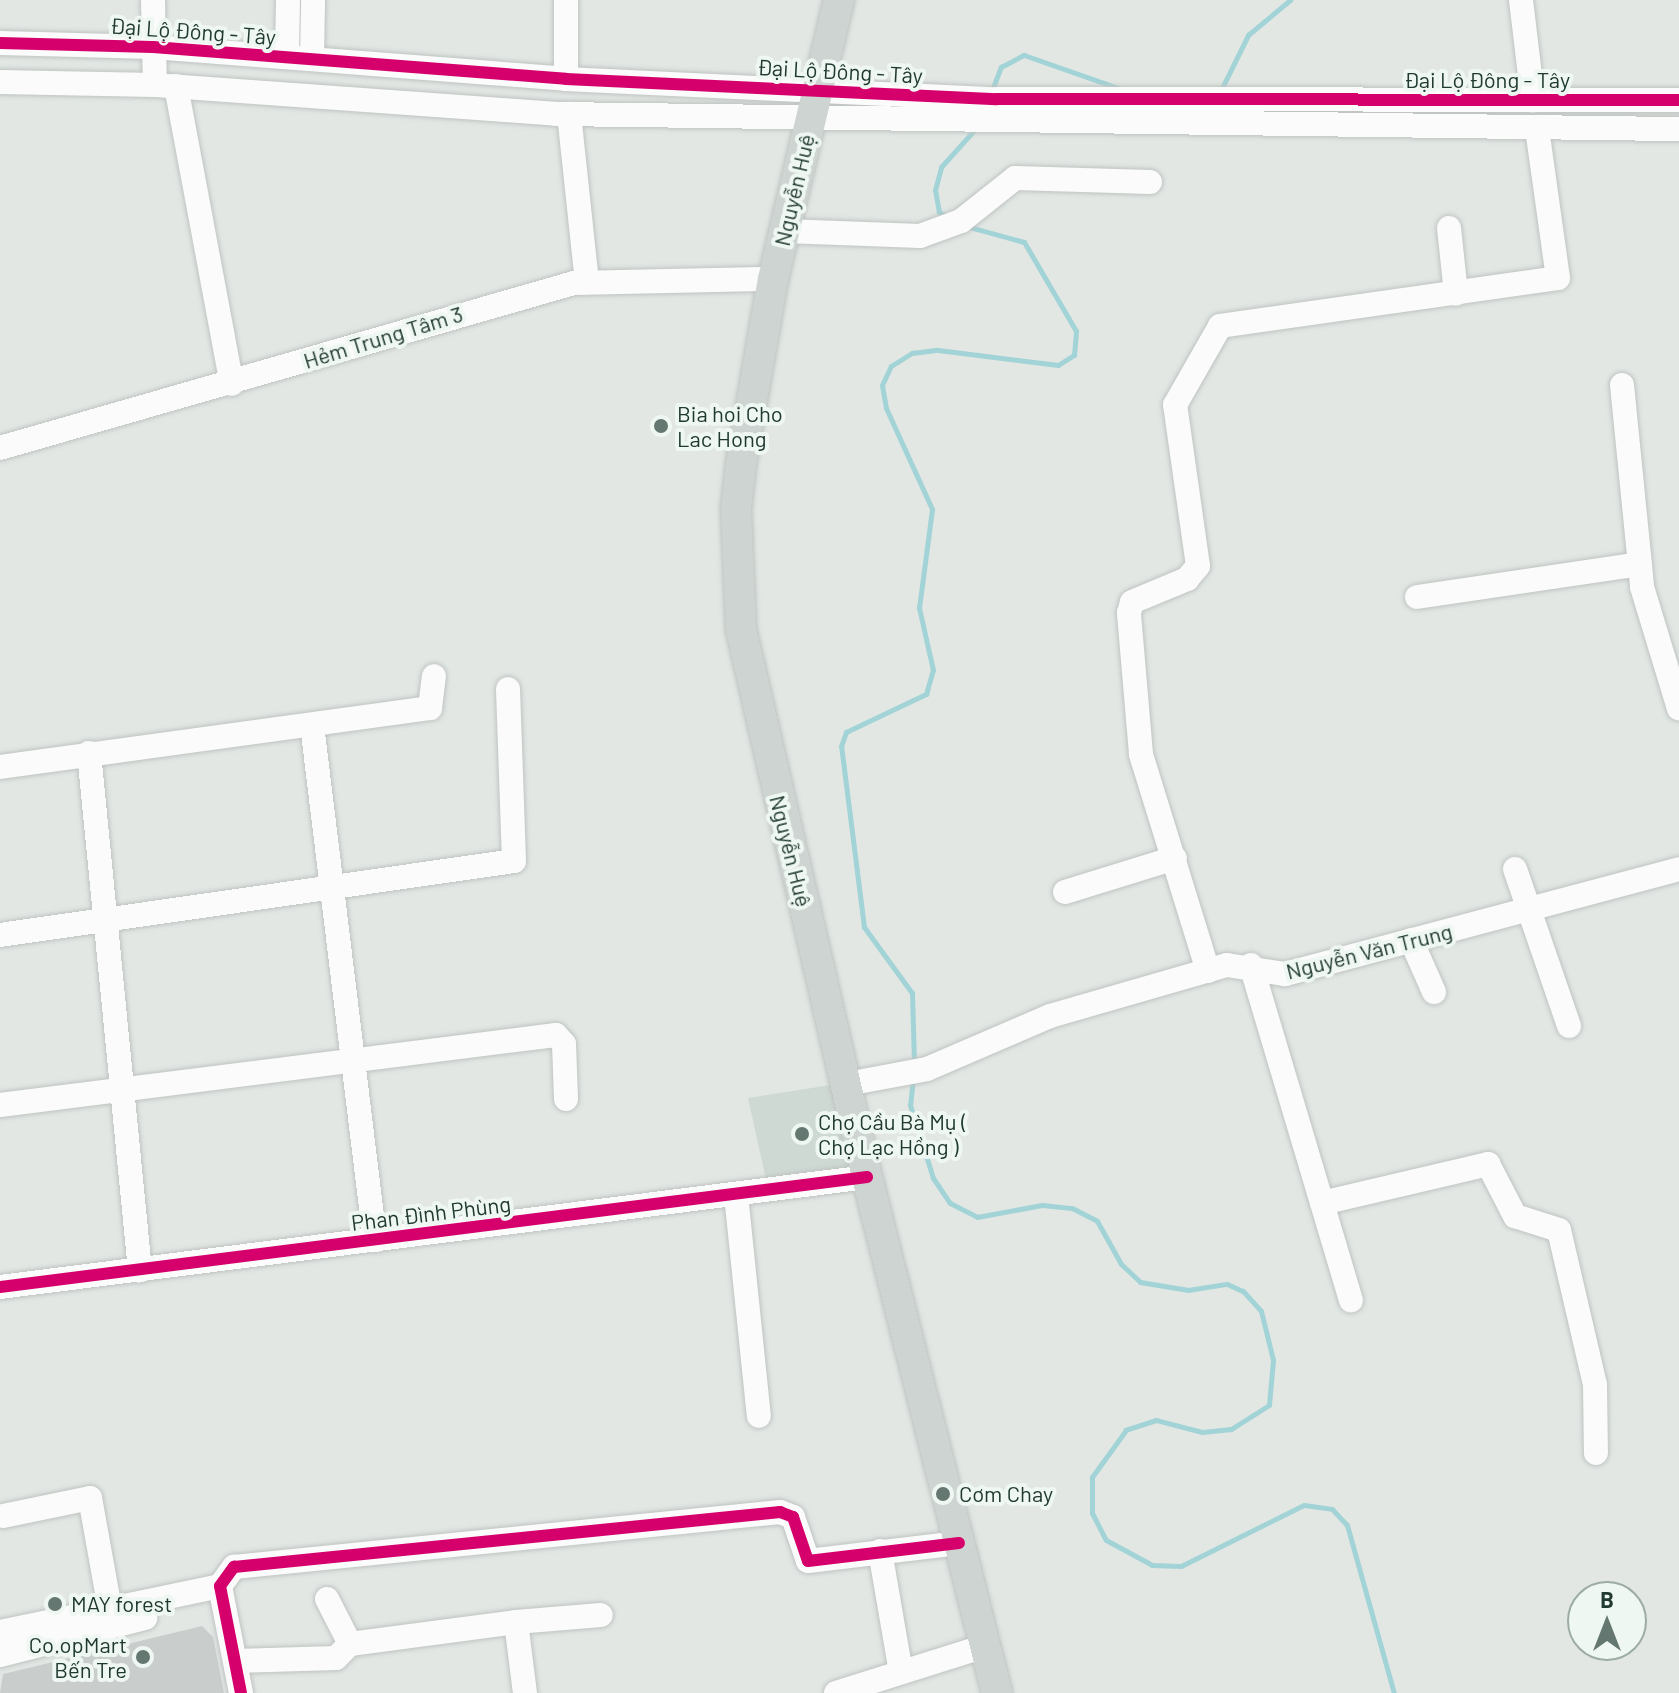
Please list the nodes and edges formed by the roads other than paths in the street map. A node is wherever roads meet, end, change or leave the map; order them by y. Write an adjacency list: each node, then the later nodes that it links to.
1 (153, 0): 8 (street)
2 (288, 0): 9 (street)
3 (313, 0): 10 (street)
4 (566, 0): 11 (street)
5 (839, 0): 16 (main road, Nguyễn Huệ)
6 (1521, 0): 14 (street)
7 (0, 43): 8 (street, Đại Lộ Đông - Tây)
8 (153, 47): 9 (street, Đại Lộ Đông - Tây); 13 (street)
9 (287, 57): 10 (street, Đại Lộ Đông - Tây)
10 (312, 59): 11 (street, Đại Lộ Đông - Tây)
11 (566, 79): 16 (street, Đại Lộ Đông - Tây)
12 (0, 82): 13 (street, Đại Lộ Đông - Tây)
13 (165, 86): 17 (street, Đại Lộ Đông - Tây); 26 (street)
14 (1533, 100): 15 (street, Đại Lộ Đông - Tây); 16 (street, Đại Lộ Đông - Tây)
15 (1679, 100)
16 (814, 106): 17 (street, Đại Lộ Đông - Tây); 18 (street, Đại Lộ Đông - Tây); 22 (main road, Nguyễn Huệ)
17 (569, 114): 24 (street)
18 (1537, 128): 19 (street, Đại Lộ Đông - Tây); 25 (street)
19 (1679, 129)
20 (1150, 182): 22 (street)
21 (1449, 228): 25 (street)
22 (784, 231): 23 (main road, Nguyễn Huệ)
23 (773, 279): 24 (street, Hẻm Trung Tâm 3); 51 (main road, Nguyễn Huệ)
24 (587, 282): 26 (street, Hẻm Trung Tâm 3)
25 (1456, 294): 37 (street)
26 (232, 384): 28 (street, Hẻm Trung Tâm 3)
27 (1622, 385): 29 (street)
28 (0, 448)
29 (1640, 564): 30 (street); 33 (street)
30 (1417, 597)
31 (434, 676): 34 (street)
32 (508, 689): 40 (street)
33 (1679, 709)
34 (312, 725): 35 (street); 40 (street)
35 (89, 753): 36 (street); 43 (street)
36 (0, 767)
37 (1175, 858): 41 (street); 47 (street)
38 (1515, 869): 42 (street)
39 (1679, 869): 42 (street, Nguyễn Văn Trung)
40 (328, 887): 43 (street); 50 (street)
41 (1065, 892)
42 (1531, 909): 45 (street, Nguyễn Văn Trung); 49 (street)
43 (108, 917): 44 (street); 52 (street)
44 (0, 935)
45 (1411, 940): 46 (street, Nguyễn Văn Trung); 48 (street)
46 (1251, 965): 47 (street, Nguyễn Văn Trung); 57 (street)
47 (1208, 971): 51 (street, Nguyễn Văn Trung)
48 (1434, 992)
49 (1569, 1026)
50 (352, 1060): 52 (street); 53 (street); 58 (street)
51 (847, 1084): 55 (main road, Nguyễn Huệ)
52 (122, 1086): 54 (street); 59 (street)
53 (566, 1099)
54 (0, 1105)
55 (867, 1177): 56 (street, Phan Đình Phùng); 65 (main road, Nguyễn Huệ)
56 (736, 1195): 58 (street, Phan Đình Phùng); 62 (street)
57 (1322, 1203): 61 (street); 63 (street)
58 (375, 1240): 59 (street, Phan Đình Phùng)
59 (140, 1270): 60 (street, Phan Đình Phùng)
60 (0, 1287)
61 (1351, 1300)
62 (759, 1416)
63 (1596, 1453)
64 (3, 1516): 69 (street)
65 (959, 1543): 66 (street); 75 (main road, Nguyễn Huệ)
66 (880, 1551): 67 (street); 78 (street)
67 (227, 1577): 69 (street); 77 (street)
68 (327, 1599): 74 (street)
69 (110, 1609): 73 (street)
70 (601, 1615): 72 (street)
71 (145, 1618): 76 (street)
72 (516, 1622): 74 (street); 80 (street)
73 (0, 1632)
74 (350, 1644): 77 (street)
75 (985, 1646): 78 (street); 82 (main road, Nguyễn Huệ)
76 (0, 1655)
77 (235, 1661): 79 (street)
78 (901, 1672): 81 (street)
79 (241, 1693)
80 (525, 1693)
81 (836, 1693)
82 (997, 1693)

